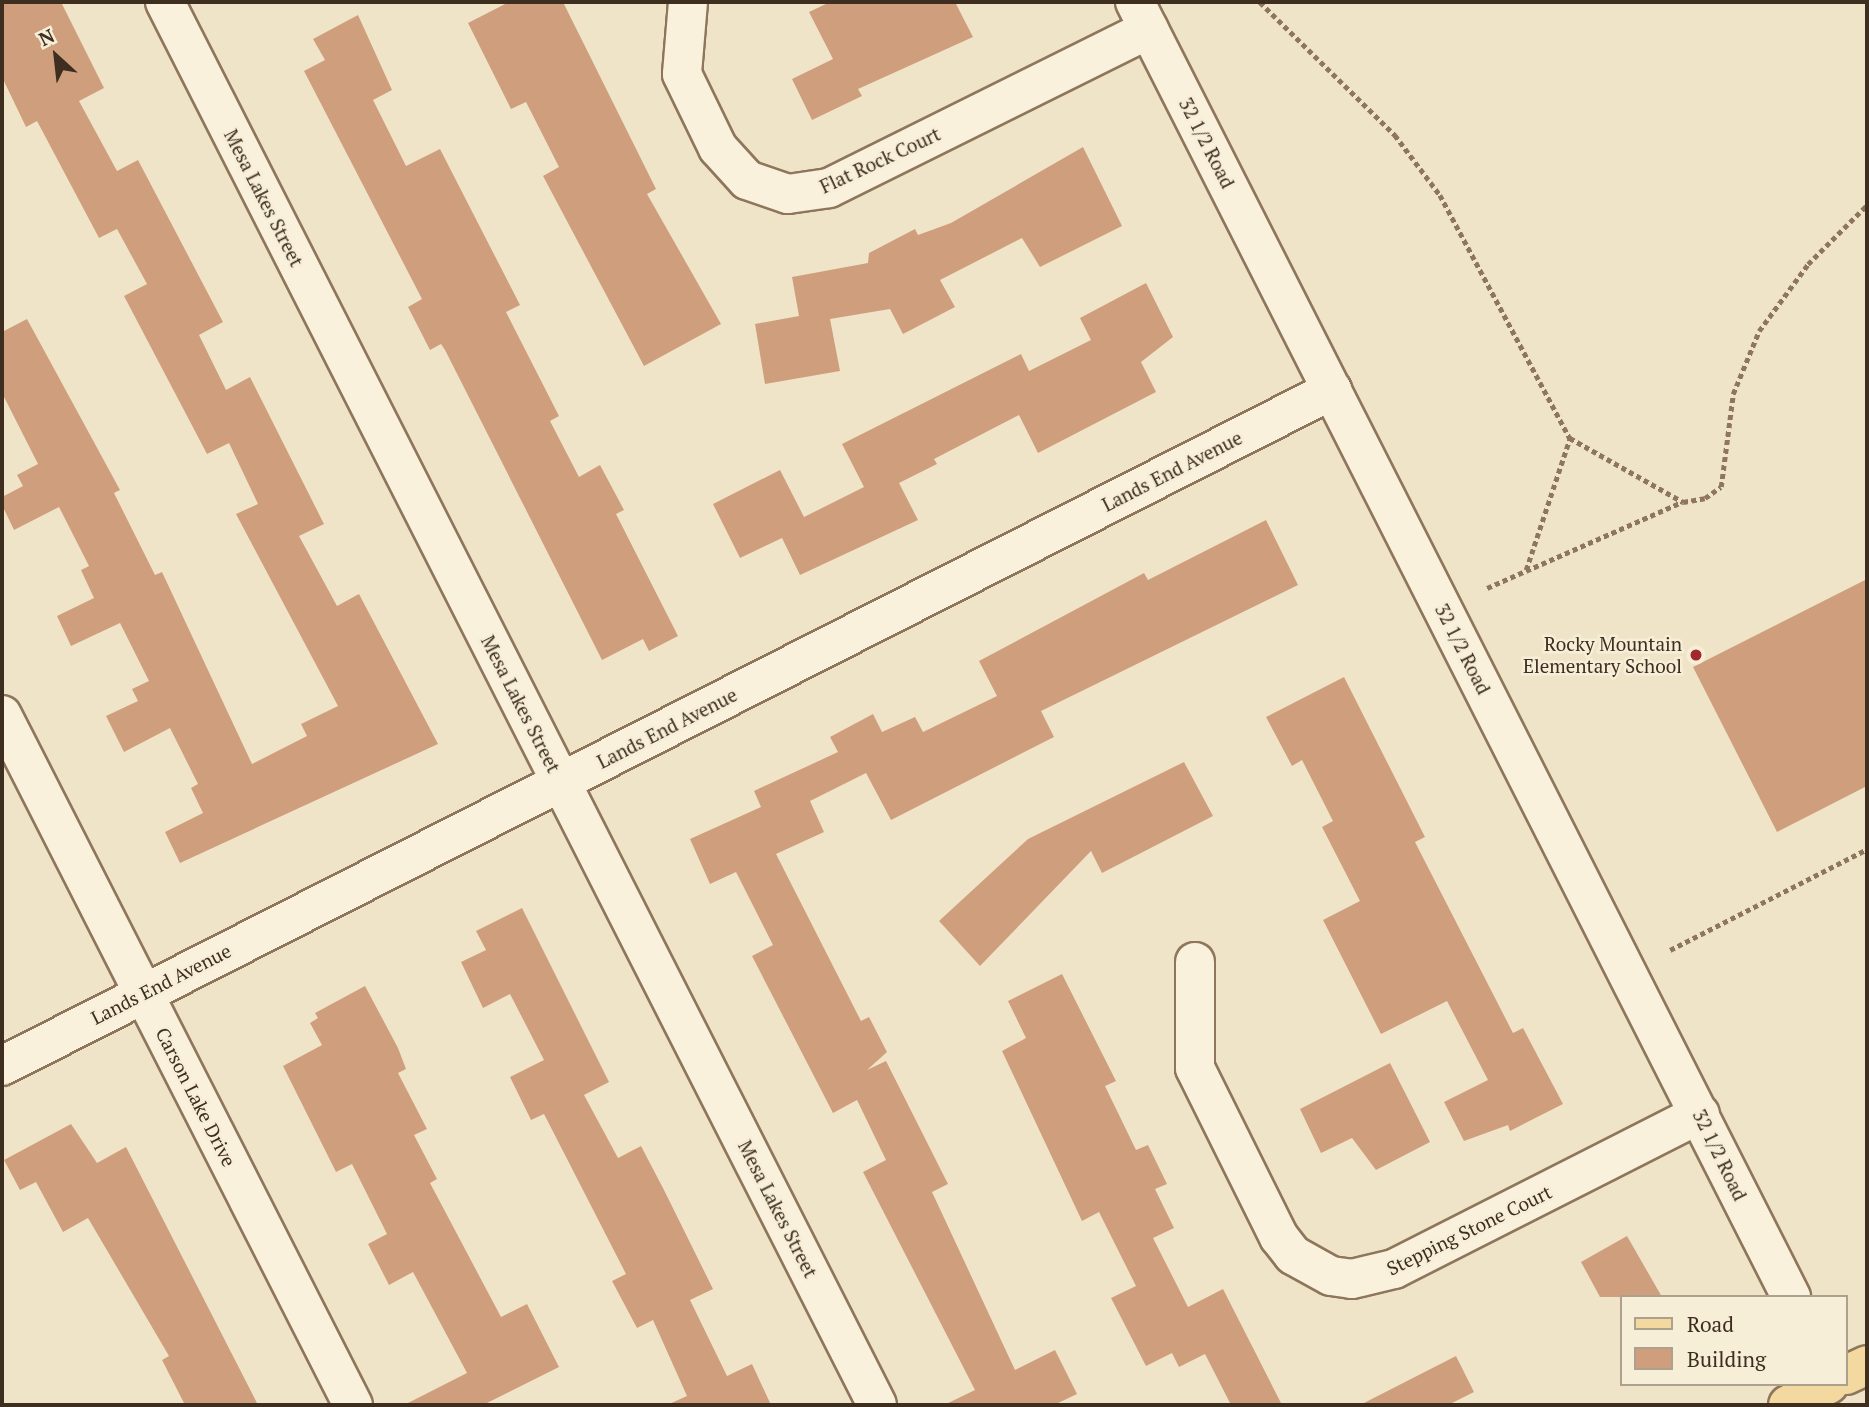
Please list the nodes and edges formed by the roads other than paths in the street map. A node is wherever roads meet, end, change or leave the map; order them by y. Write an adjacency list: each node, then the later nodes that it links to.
1 (165, 2): 6 (street, Mesa Lakes Street)
2 (688, 2): 3 (street, Flat Rock Court)
3 (1142, 15): 4 (street, 32 1/2 Road)
4 (1332, 390): 6 (street, Lands End Avenue); 10 (street, 32 1/2 Road)
5 (2, 715): 8 (street, Carson Lake Drive)
6 (561, 782): 8 (street, Lands End Avenue); 17 (street, Mesa Lakes Street)
7 (1195, 962): 10 (street, Stepping Stone Court)
8 (144, 993): 9 (street, Lands End Avenue); 16 (street, Carson Lake Drive)
9 (2, 1066)
10 (1700, 1114): 11 (street, 32 1/2 Road)
11 (1790, 1295)
12 (1867, 1365): 13 (main road)
13 (1848, 1375)
14 (1824, 1386): 18 (main road)
15 (1829, 1386): 19 (street)
16 (353, 1405)
17 (877, 1405)
18 (1788, 1405)
19 (1837, 1405)

